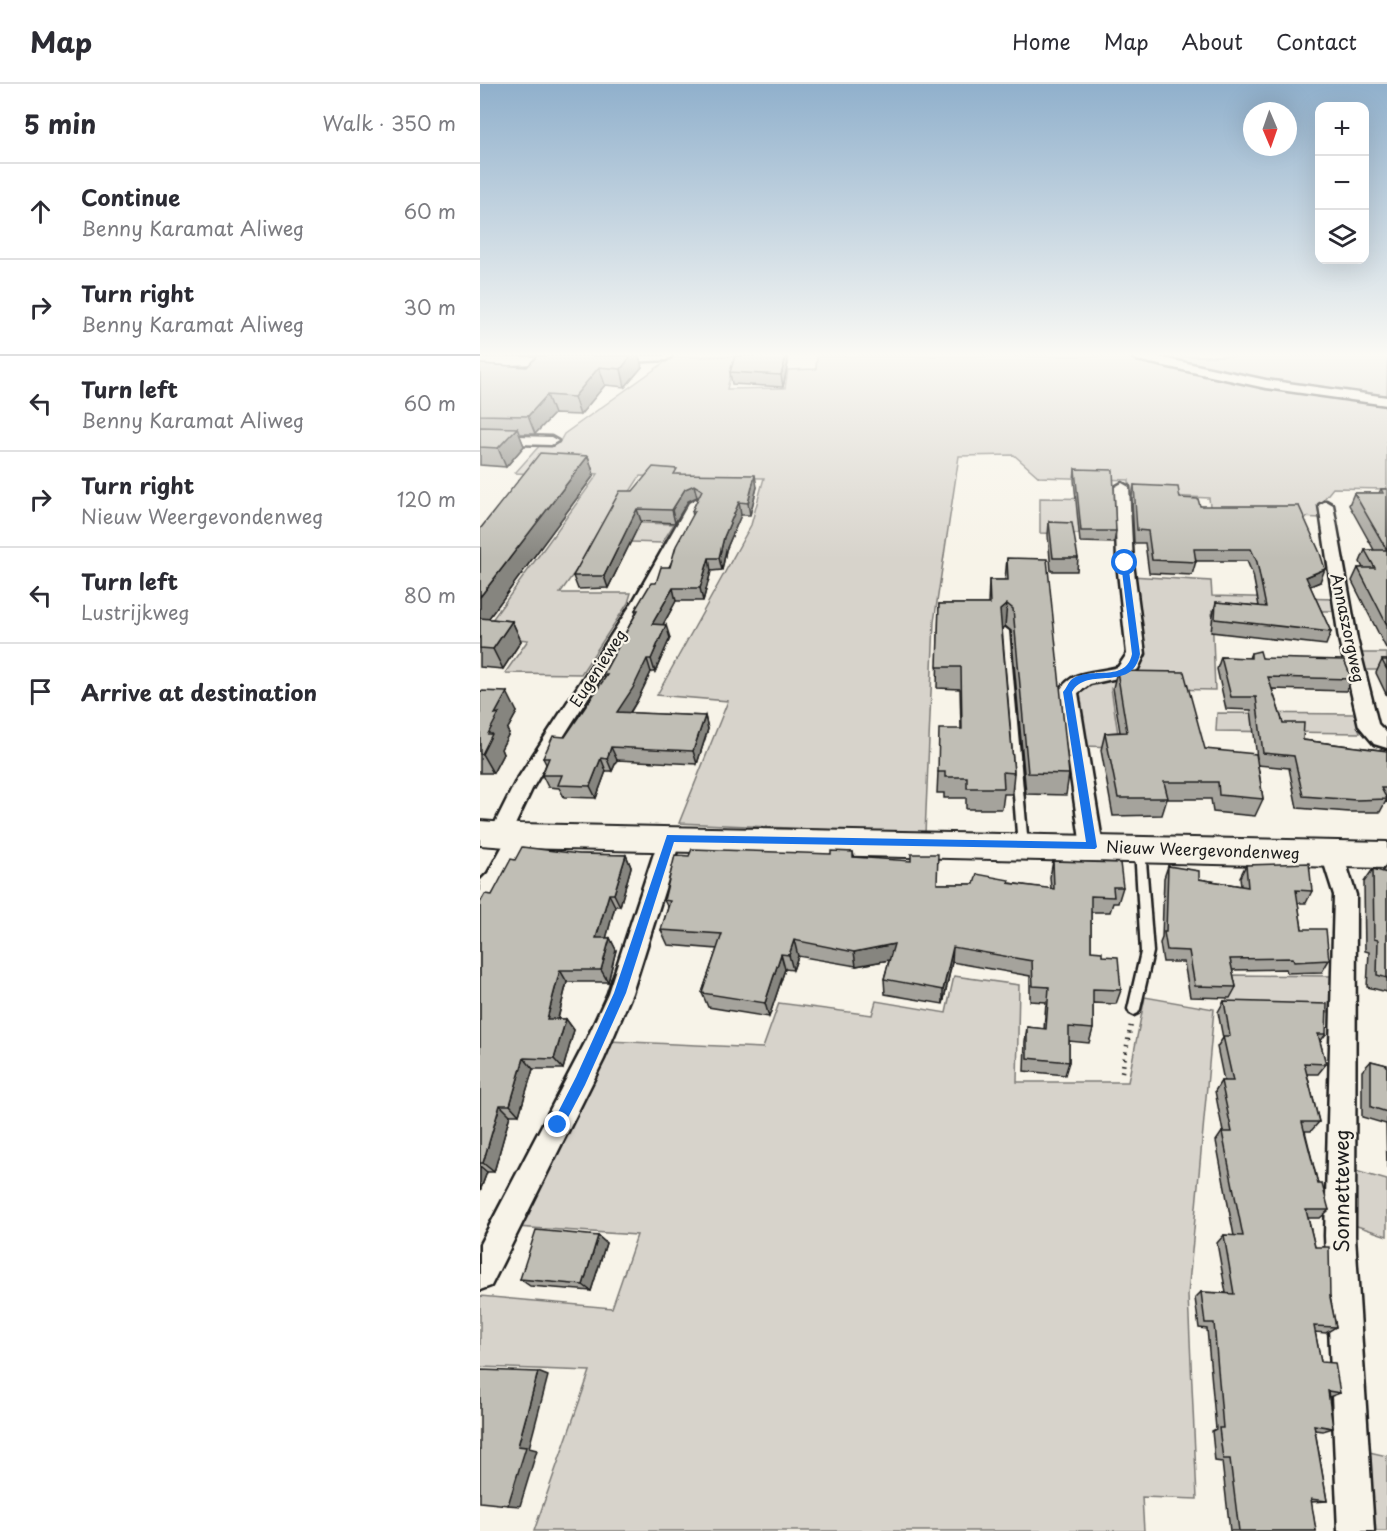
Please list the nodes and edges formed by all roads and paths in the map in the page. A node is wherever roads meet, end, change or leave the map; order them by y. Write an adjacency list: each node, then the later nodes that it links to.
1 (480, 439): 2 (street)
2 (551, 441)
3 (1122, 487): 11 (street)
4 (696, 503): 8 (street, Eugenieweg)
5 (1326, 505): 7 (street, Annaszorgweg)
6 (1005, 631): 10 (lane)
7 (1387, 741)
8 (500, 834): 9 (street, Nieuw Weergevondenweg); 15 (street, Eugenieweg)
9 (670, 838): 10 (street, Nieuw Weergevondenweg); 18 (street)
10 (1023, 846): 11 (street, Nieuw Weergevondenweg)
11 (1092, 847): 12 (street, Nieuw Weergevondenweg)
12 (1140, 848): 13 (street, Nieuw Weergevondenweg); 16 (lane)
13 (1332, 854): 14 (street, Nieuw Weergevondenweg); 19 (street, Sonnetteweg)
14 (1387, 855)
15 (480, 897)
16 (1134, 1009): 17 (path)
17 (1122, 1072)
18 (480, 1275)
19 (1356, 1531)

